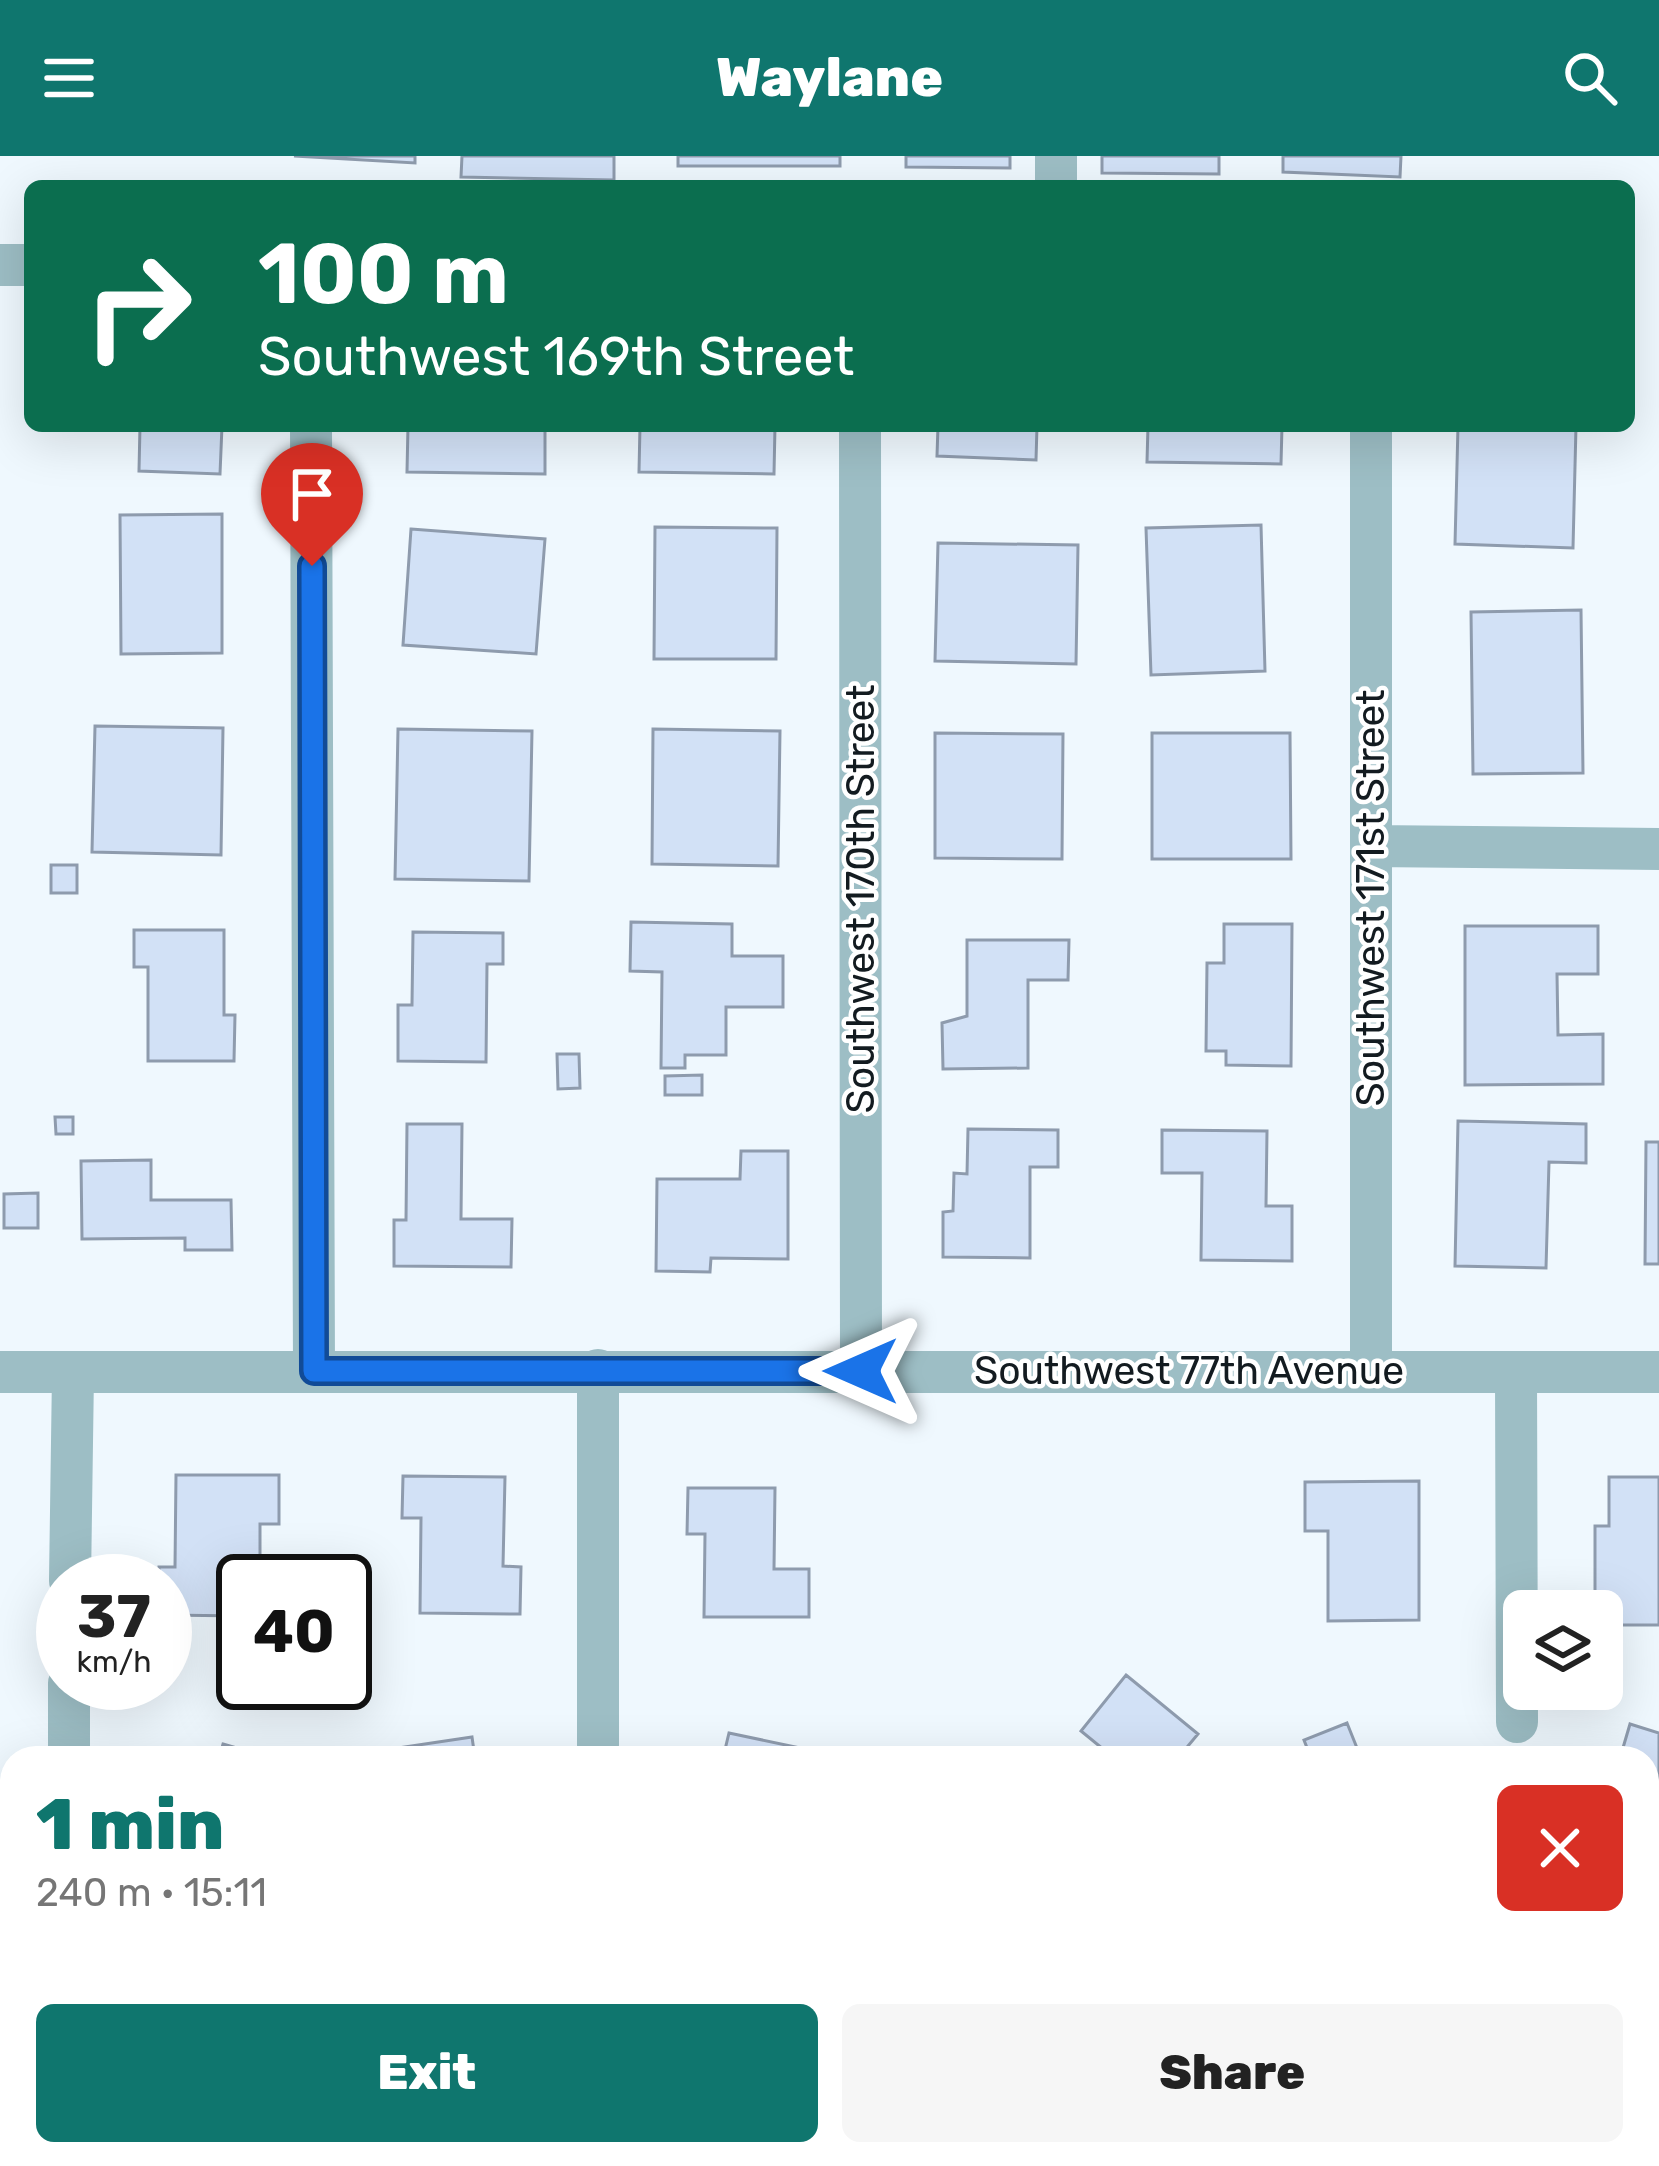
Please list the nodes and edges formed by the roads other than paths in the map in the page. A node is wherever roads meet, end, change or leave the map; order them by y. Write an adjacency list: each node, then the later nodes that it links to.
1 (311, 432): 7 (street)
2 (860, 432): 8 (street, Southwest 170th Street)
3 (1371, 432): 4 (street, Southwest 171st Street)
4 (1371, 846): 5 (street); 9 (street, Southwest 171st Street)
5 (1659, 849)
6 (598, 1370): 7 (street, Southwest 77th Avenue); 8 (street, Southwest 77th Avenue); 17 (street)
7 (314, 1371): 13 (street, Southwest 77th Avenue)
8 (861, 1371): 9 (street, Southwest 77th Avenue)
9 (1371, 1371): 11 (street, Southwest 77th Avenue)
10 (0, 1372): 13 (street, Southwest 77th Avenue)
11 (1516, 1372): 12 (street, Southwest 77th Avenue); 16 (street)
12 (1659, 1372)
13 (73, 1373): 14 (street)
14 (70, 1554)
15 (69, 1710): 18 (street)
16 (1517, 1722)
17 (598, 1745)
18 (69, 1746)

